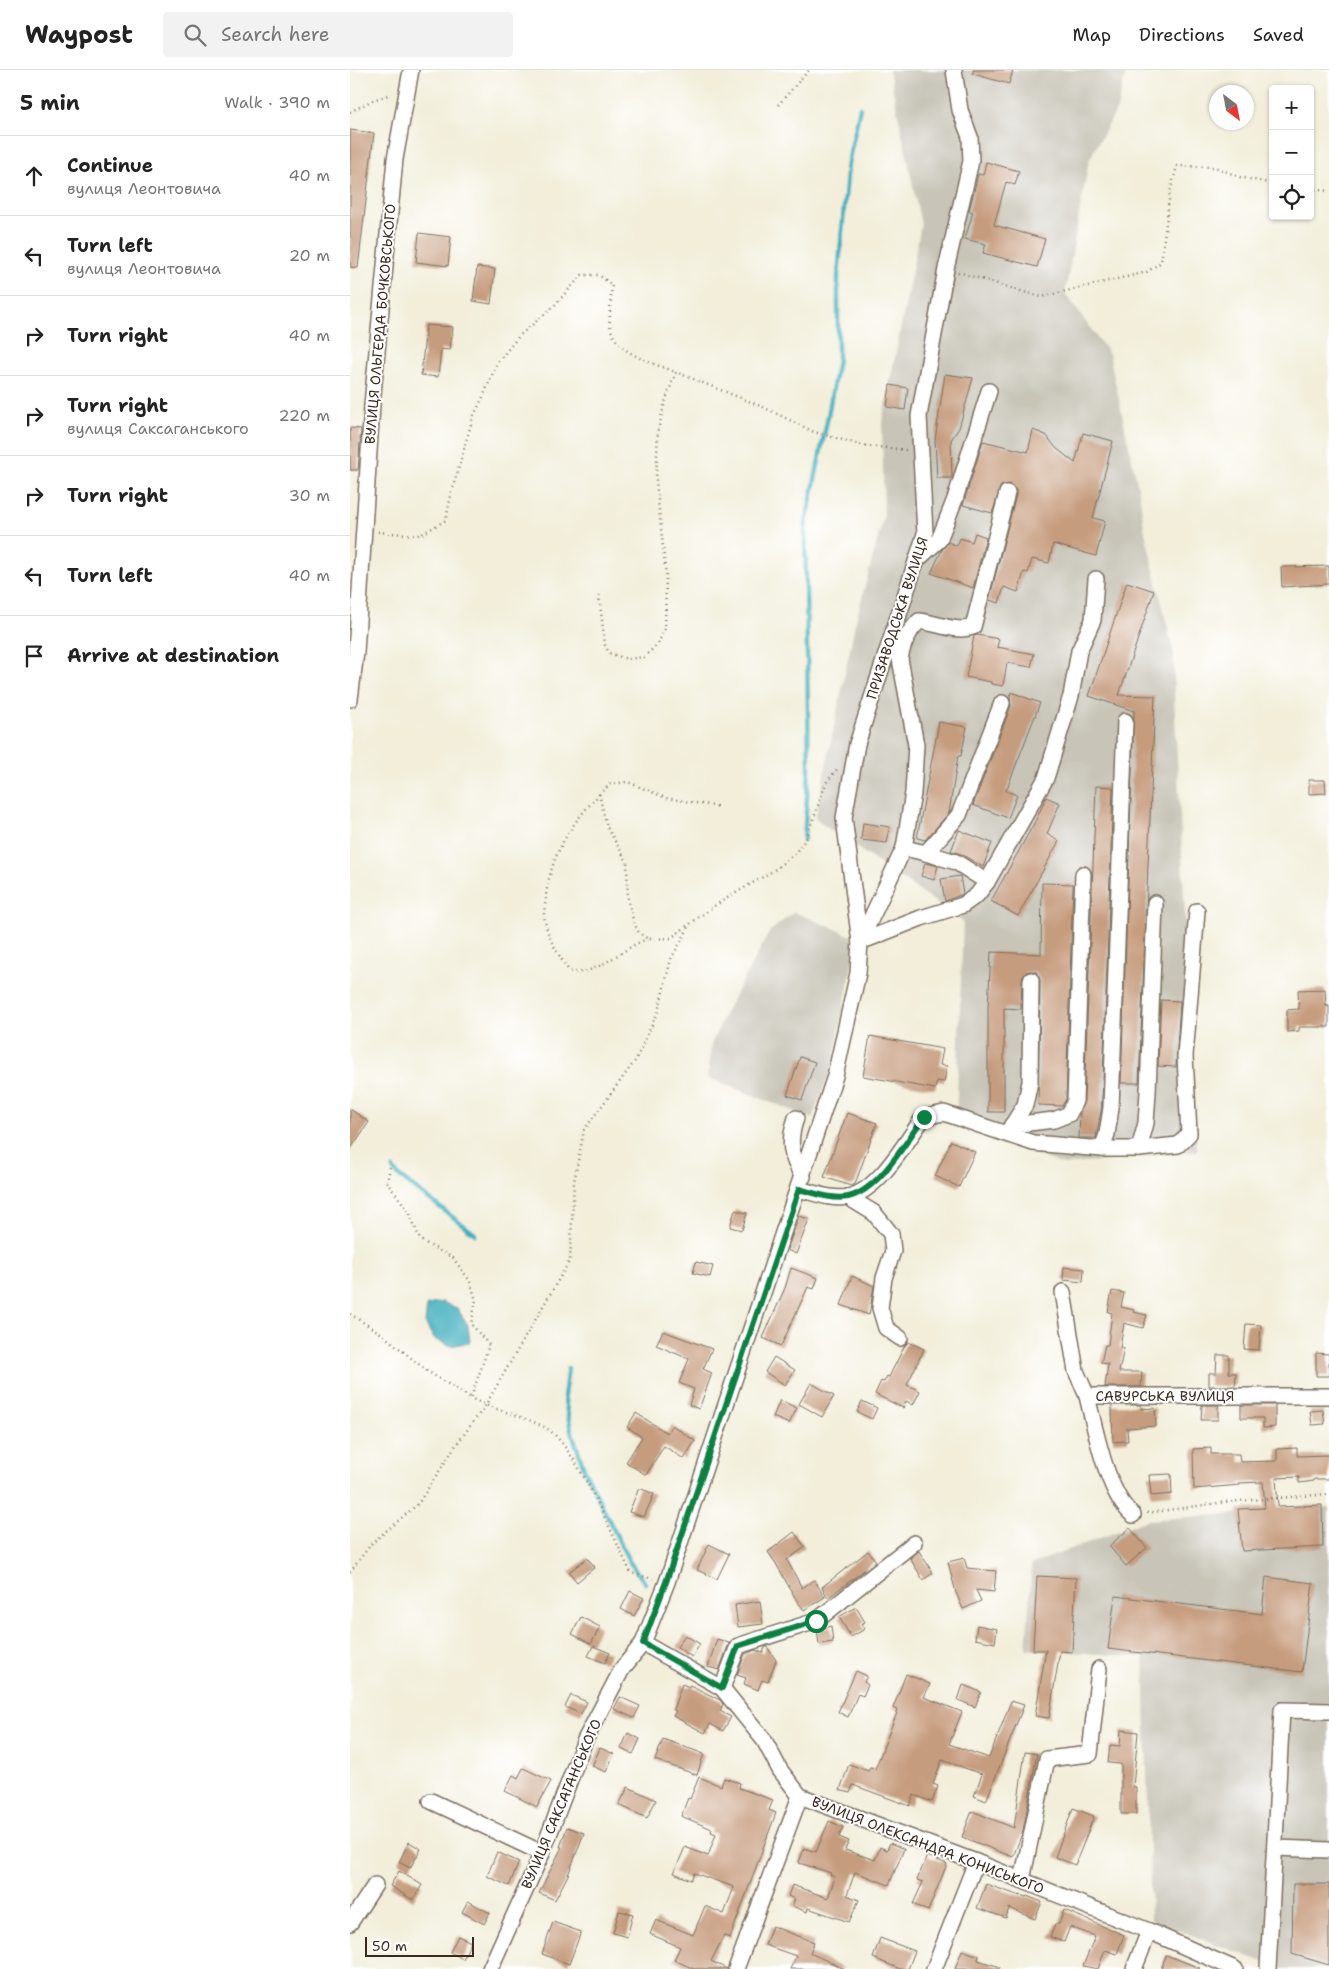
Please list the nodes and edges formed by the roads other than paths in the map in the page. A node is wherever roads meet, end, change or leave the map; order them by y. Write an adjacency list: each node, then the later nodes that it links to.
1 (411, 70): 9 (street, ВУЛИЦЯ ОЛЬГЕРДА БОЧКОВСЬКОГО)
2 (954, 70): 5 (street, ПРИЗАВОДСЬКА ВУЛИЦЯ)
3 (989, 391): 5 (street)
4 (1007, 492): 8 (street)
5 (918, 559): 7 (street, ПРИЗАВОДСЬКА ВУЛИЦЯ)
6 (1096, 579): 15 (street)
7 (896, 625): 8 (street); 18 (street, ПРИЗАВОДСЬКА ВУЛИЦЯ)
8 (911, 629): 12 (street)
9 (350, 699)
10 (1002, 703): 13 (street)
11 (1125, 721): 23 (street)
12 (904, 848): 13 (street); 18 (street)
13 (926, 852): 15 (street)
14 (1083, 874): 22 (street)
15 (987, 882): 18 (street)
16 (1154, 903): 24 (street)
17 (1197, 911): 24 (street)
18 (860, 942): 20 (street, ПРИЗАВОДСЬКА ВУЛИЦЯ)
19 (1031, 980): 22 (street)
20 (836, 1076): 25 (street, ВУЛИЦЯ САКСАГАНСЬКОГО)
21 (796, 1118): 25 (street)
22 (1009, 1130): 23 (street); 26 (street)
23 (1102, 1149): 24 (street)
24 (1140, 1149)
25 (801, 1183): 26 (street); 33 (street, ВУЛИЦЯ САКСАГАНСЬКОГО)
26 (848, 1197): 28 (street)
27 (1063, 1292): 29 (street)
28 (900, 1338)
29 (1087, 1396): 30 (street, САВУРСЬКА ВУЛИЦЯ); 31 (street, САВУРСЬКА ВУЛИЦЯ)
30 (1329, 1396)
31 (1133, 1514)
32 (914, 1543): 35 (street)
33 (643, 1643): 35 (street, ВУЛИЦЯ ОЛЕКСАНДРА КОНИСЬКОГО); 41 (street, ВУЛИЦЯ САКСАГАНСЬКОГО)
34 (1099, 1669): 43 (street)
35 (722, 1688): 37 (street, ВУЛИЦЯ ОЛЕКСАНДРА КОНИСЬКОГО)
36 (1329, 1711): 39 (street)
37 (800, 1796): 42 (street, ВУЛИЦЯ ОЛЕКСАНДРА КОНИСЬКОГО); 48 (street)
38 (430, 1801): 41 (street)
39 (1275, 1848): 40 (street); 52 (street)
40 (1329, 1850)
41 (542, 1853): 47 (street, ВУЛИЦЯ САКСАГАНСЬКОГО)
42 (976, 1862): 43 (street, ВУЛИЦЯ ОЛЕКСАНДРА КОНИСЬКОГО); 49 (street)
43 (1022, 1880): 46 (street, ВУЛИЦЯ ОЛЕКСАНДРА КОНИСЬКОГО)
44 (374, 1885): 45 (street)
45 (350, 1923)
46 (1149, 1931): 50 (street); 51 (street, ВУЛИЦЯ ОЛЕКСАНДРА КОНИСЬКОГО)
47 (490, 1969)
48 (736, 1969)
49 (934, 1969)
50 (1134, 1969)
51 (1235, 1969)
52 (1268, 1969)

